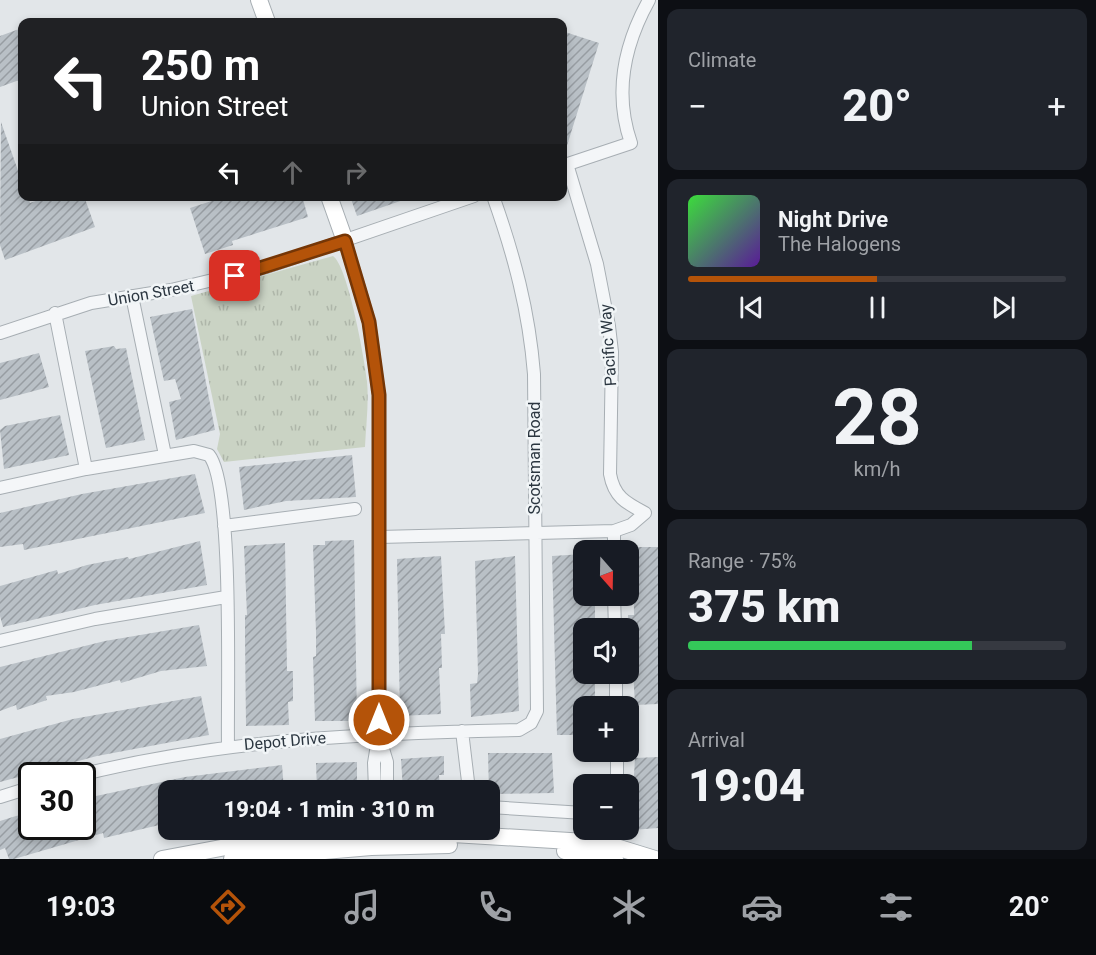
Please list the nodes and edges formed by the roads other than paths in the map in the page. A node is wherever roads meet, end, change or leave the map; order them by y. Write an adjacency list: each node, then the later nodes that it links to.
1 (259, 0): 3 (street)
2 (649, 0): 4 (street)
3 (266, 18)
4 (567, 164)
5 (567, 171): 18 (street, Pacific Way)
6 (331, 201): 9 (street)
7 (460, 201): 9 (street, Union Street)
8 (495, 201): 19 (street, Scotsman Road)
9 (345, 241): 10 (street, Union Street); 20 (street)
10 (132, 296): 11 (street, Union Street); 13 (street)
11 (55, 313): 12 (street, Union Street); 14 (street)
12 (0, 333)
13 (165, 455): 14 (street); 17 (street)
14 (87, 469): 15 (street)
15 (0, 488)
16 (355, 509): 17 (street)
17 (224, 526): 22 (street)
18 (614, 531): 19 (street); 21 (street)
19 (534, 534): 20 (street); 24 (street, Scotsman Road)
20 (379, 537): 26 (street)
21 (614, 540)
22 (226, 597): 23 (street); 27 (street)
23 (0, 641)
24 (531, 723): 25 (street, Depot Drive)
25 (462, 731): 26 (street, Depot Drive); 31 (street)
26 (379, 733): 27 (street, Depot Drive); 29 (street); 30 (street)
27 (228, 746): 28 (street, Depot Drive)
28 (96, 772)
29 (375, 780)
30 (387, 780)
31 (468, 780)
32 (18, 791): 33 (street)
33 (0, 797)
34 (500, 808): 35 (street)
35 (573, 812)
36 (362, 840): 41 (street)
37 (374, 840): 43 (street)
38 (496, 840): 39 (street)
39 (576, 851): 40 (street)
40 (608, 855): 44 (street)
41 (181, 857): 42 (street)
42 (162, 859)
43 (232, 859)
44 (655, 859)

